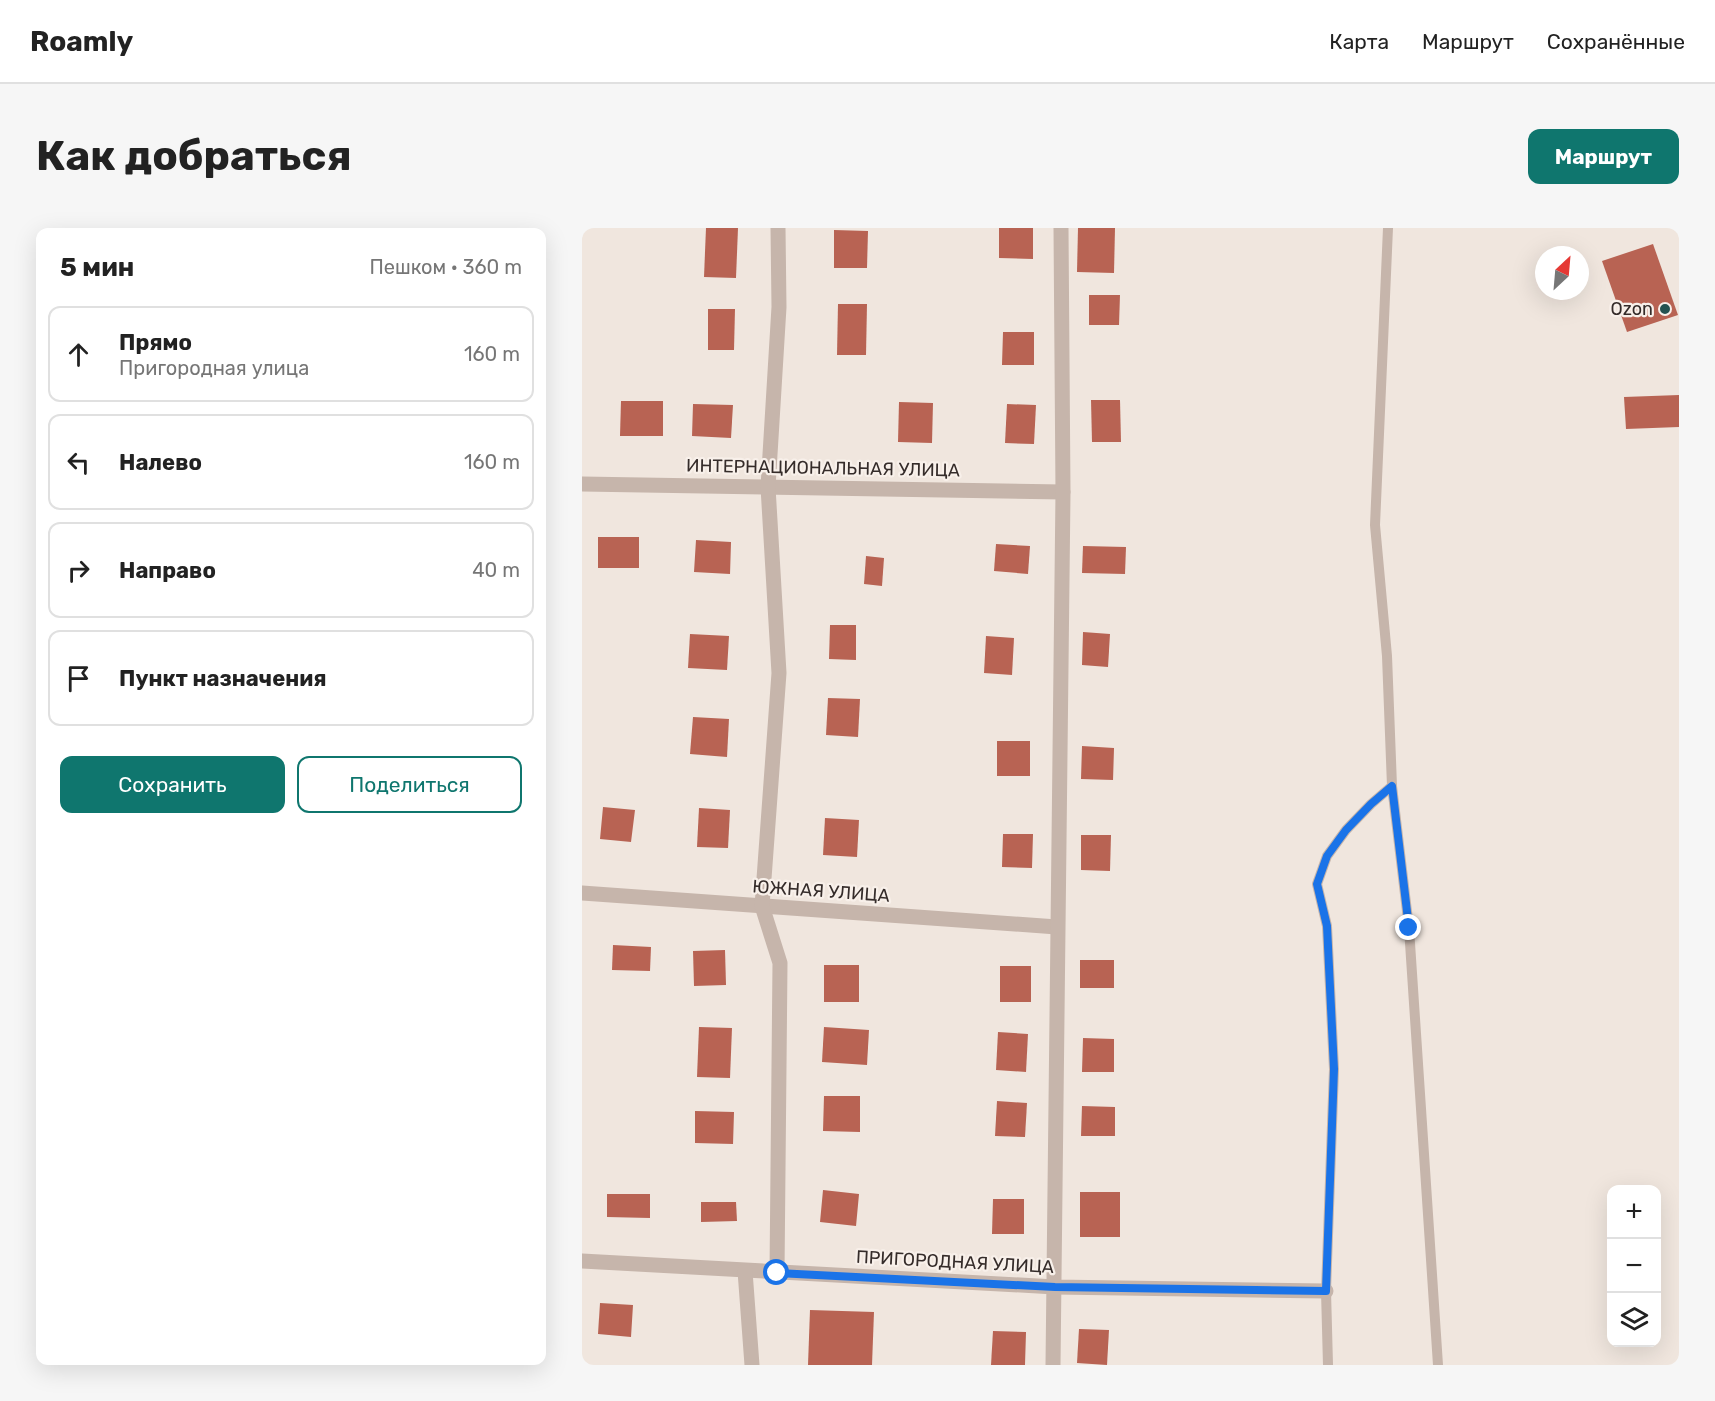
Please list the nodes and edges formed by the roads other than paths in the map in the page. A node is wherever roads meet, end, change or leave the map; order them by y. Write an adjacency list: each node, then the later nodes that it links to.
1 (778, 228): 5 (street)
2 (1061, 228): 6 (street)
3 (1388, 228): 7 (lane)
4 (582, 484): 5 (street, ИНТЕРНАЦИОНАЛЬНАЯ УЛИЦА)
5 (768, 487): 6 (street, ИНТЕРНАЦИОНАЛЬНАЯ УЛИЦА); 9 (street)
6 (1063, 492): 10 (street)
7 (1392, 786): 15 (lane); 19 (lane)
8 (582, 893): 9 (street, ЮЖНАЯ УЛИЦА)
9 (762, 906): 10 (street, ЮЖНАЯ УЛИЦА); 13 (street)
10 (1057, 927): 14 (street)
11 (582, 1260): 12 (street, ПРИГОРОДНАЯ УЛИЦА)
12 (745, 1271): 13 (street, ПРИГОРОДНАЯ УЛИЦА); 16 (street)
13 (777, 1273): 14 (street, ПРИГОРОДНАЯ УЛИЦА)
14 (1055, 1287): 15 (street, ПРИГОРОДНАЯ УЛИЦА); 17 (street)
15 (1326, 1291): 18 (lane)
16 (752, 1365)
17 (1053, 1365)
18 (1328, 1365)
19 (1438, 1365)

